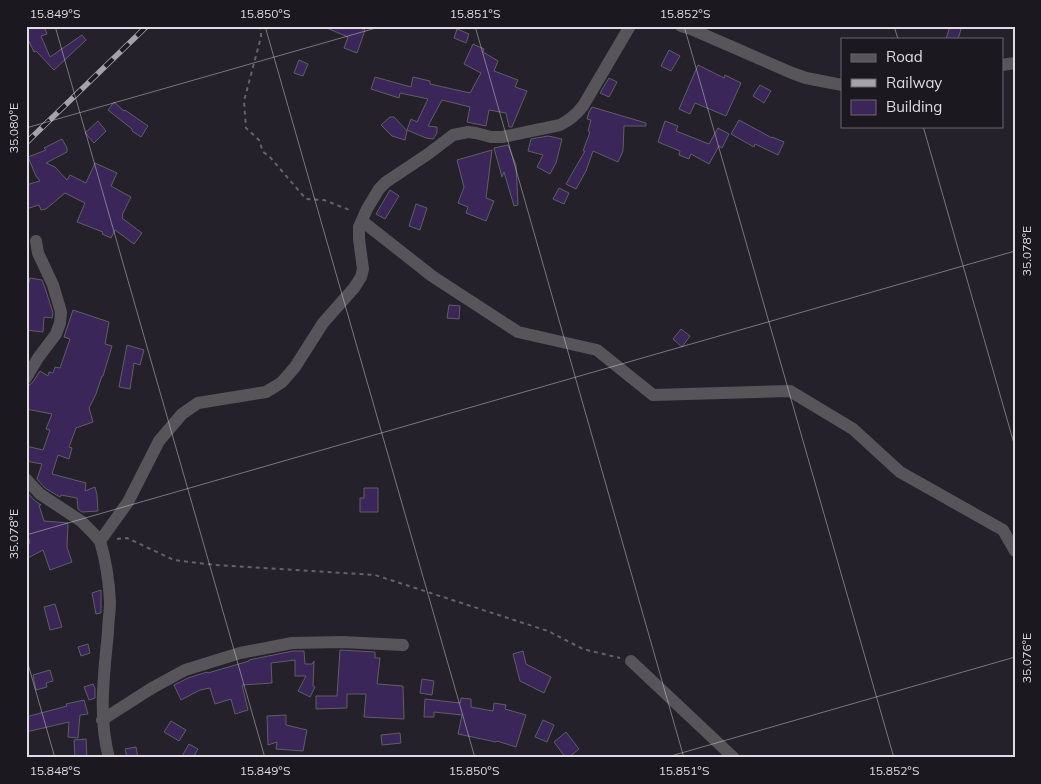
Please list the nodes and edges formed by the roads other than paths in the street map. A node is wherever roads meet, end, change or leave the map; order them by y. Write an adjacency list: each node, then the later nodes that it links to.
1 (630, 26): 4 (street)
2 (681, 26): 3 (street)
3 (841, 85)
4 (362, 221): 8 (street); 9 (street)
5 (36, 241): 6 (street)
6 (26, 378)
7 (26, 479): 8 (street)
8 (100, 542): 12 (street)
9 (1015, 551)
10 (403, 645): 12 (street)
11 (631, 661): 14 (street)
12 (102, 720): 13 (street)
13 (109, 758)
14 (734, 758)

